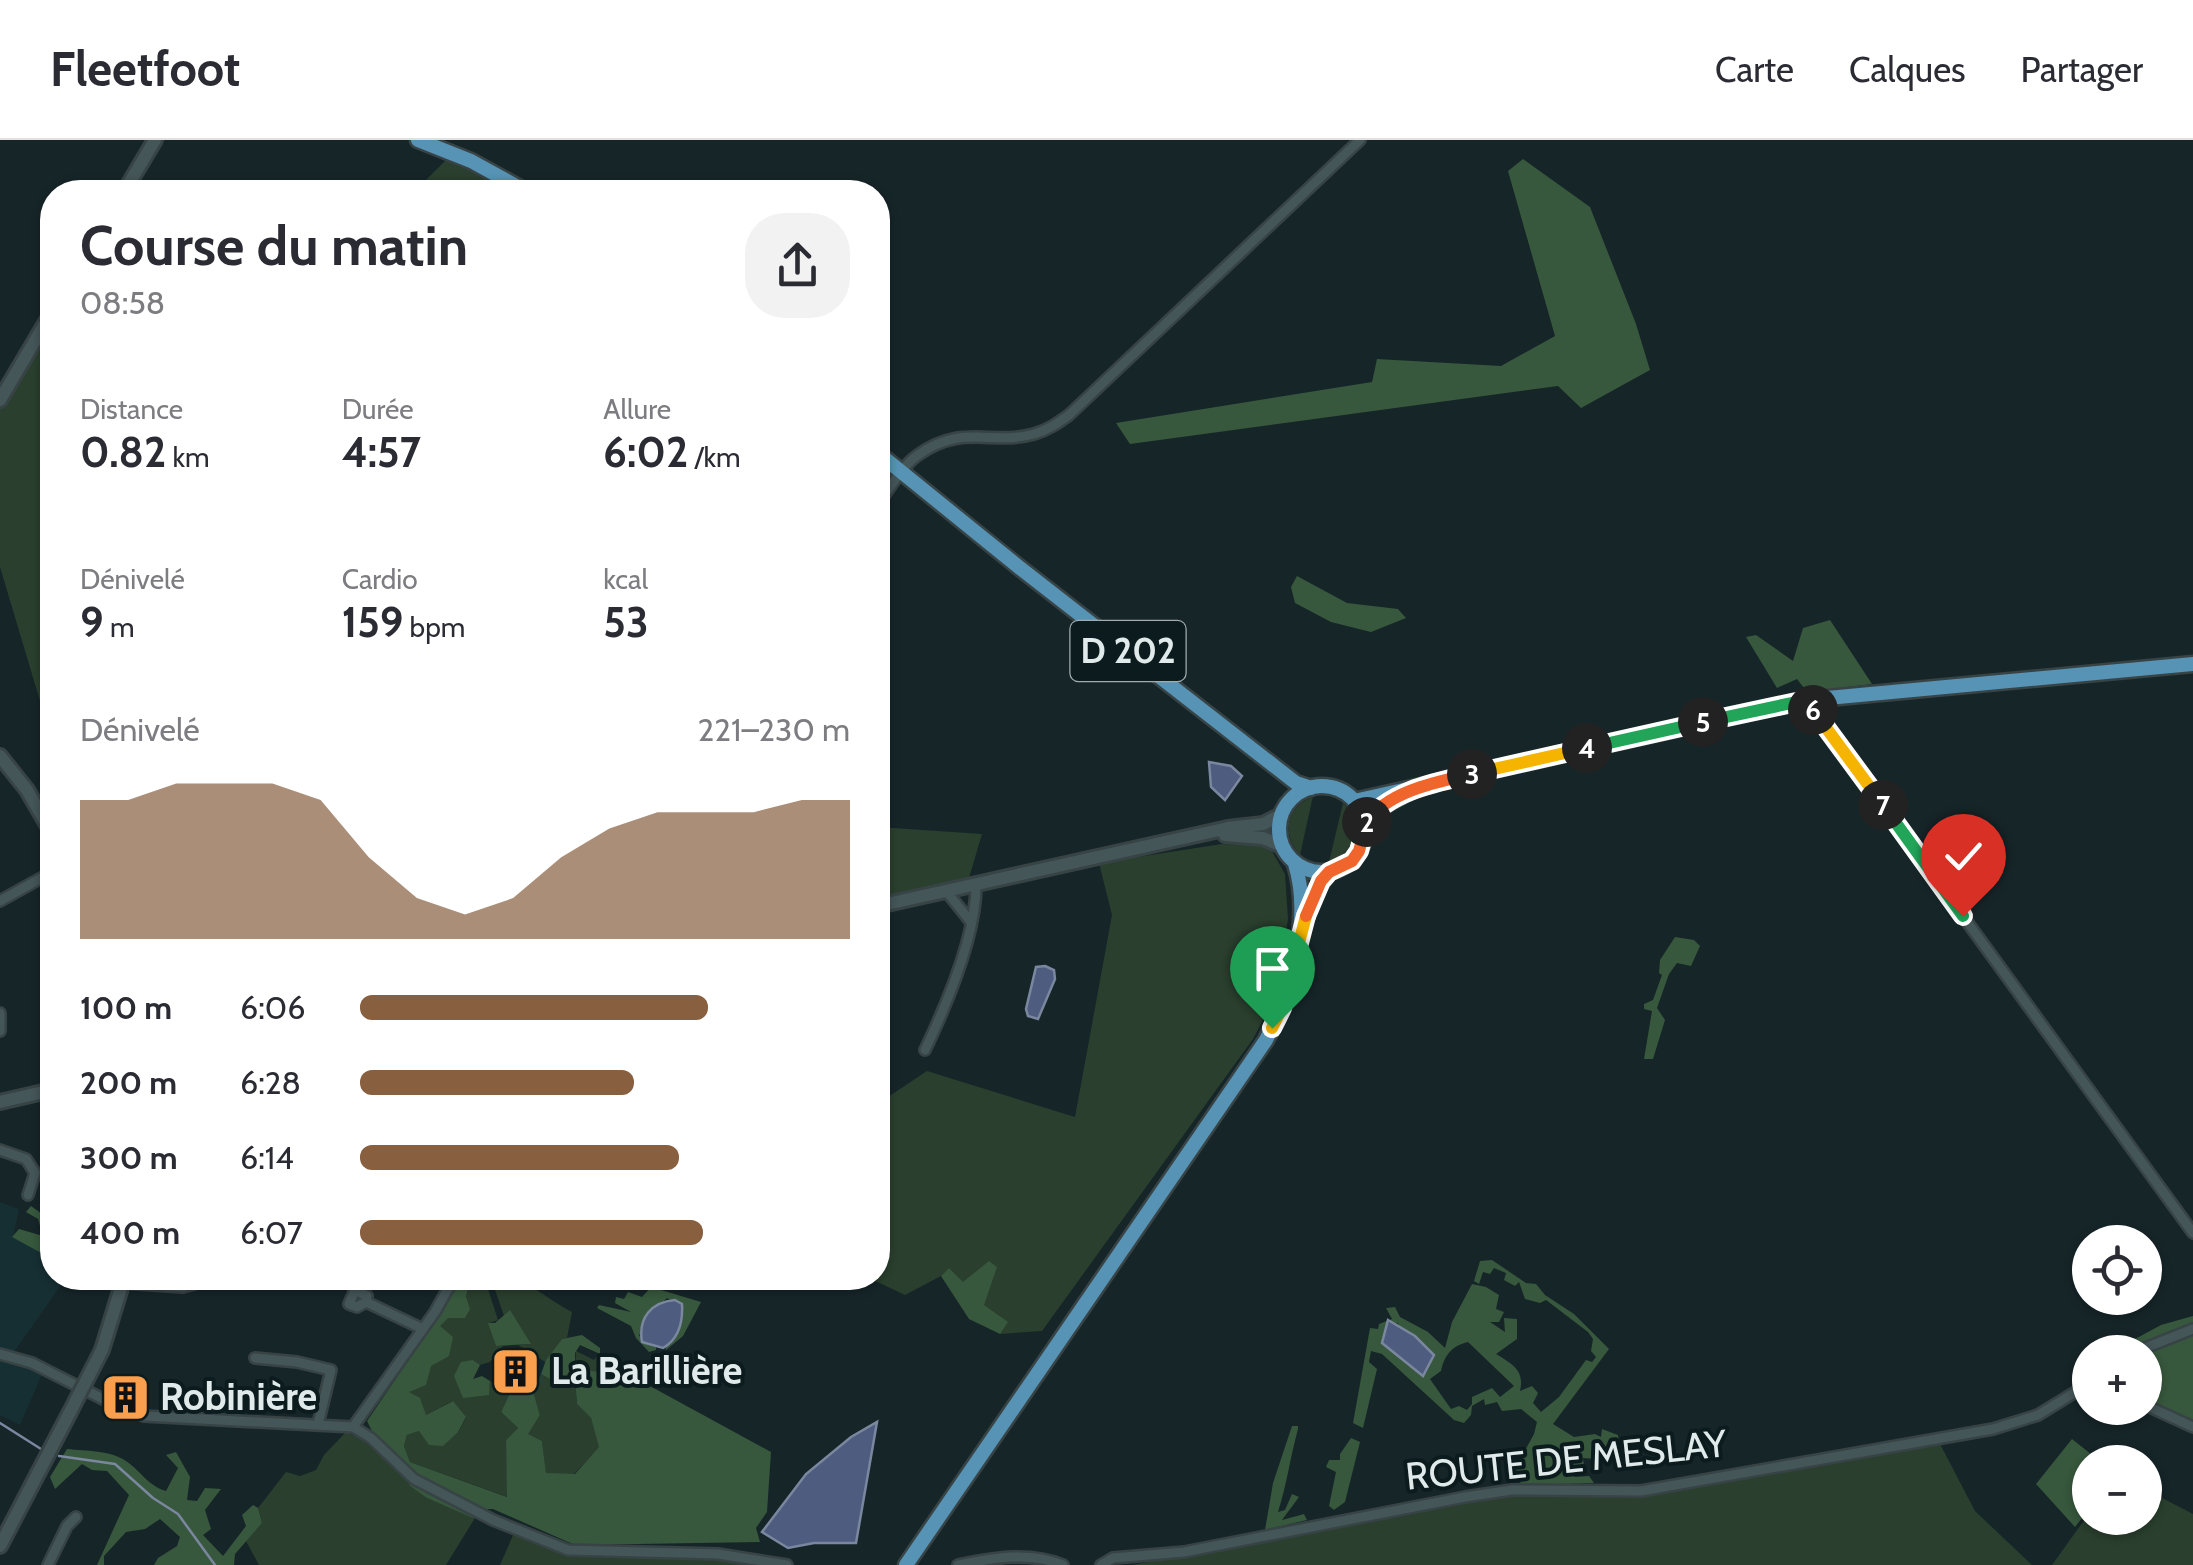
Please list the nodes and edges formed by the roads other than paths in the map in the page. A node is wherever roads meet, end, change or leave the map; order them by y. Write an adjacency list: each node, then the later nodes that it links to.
1 (156, 140): 4 (main road)
2 (418, 140): 5 (main road)
3 (1360, 140): 10 (street)
4 (131, 180)
5 (505, 180)
6 (40, 332): 7 (main road)
7 (0, 400)
8 (890, 465): 10 (main road, D 202)
9 (890, 470): 10 (main road, D 202)
10 (899, 475): 11 (street); 15 (main road, D 202)
11 (890, 487)
12 (2193, 664): 13 (main road)
13 (1806, 700): 16 (main road); 41 (street)
14 (0, 756): 20 (main road)
15 (1269, 762): 17 (main road, D 202); 18 (main road, D 202)
16 (1428, 784): 19 (main road); 22 (main road)
17 (1311, 788): 18 (main road); 19 (main road)
18 (1290, 800): 21 (main road)
19 (1354, 801): 22 (main road)
20 (40, 812)
21 (1281, 815): 23 (main road); 24 (main road)
22 (1365, 826): 26 (main road)
23 (1197, 836): 24 (main road); 28 (main road)
24 (1282, 846): 25 (main road)
25 (1295, 864): 26 (main road); 33 (main road)
26 (1329, 872): 33 (main road)
27 (40, 879): 30 (street)
28 (976, 884): 29 (main road); 32 (street)
29 (946, 891): 31 (main road); 32 (street)
30 (0, 901)
31 (890, 903)
32 (971, 922): 36 (street)
33 (1298, 934): 59 (main road)
34 (0, 1013): 35 (street)
35 (0, 1032)
36 (925, 1050)
37 (40, 1093): 38 (main road)
38 (0, 1102)
39 (0, 1150): 40 (street)
40 (28, 1195)
41 (2193, 1233)
42 (121, 1290): 56 (main road, bridge)
43 (447, 1290): 46 (street)
44 (366, 1302): 46 (street)
45 (2193, 1328): 47 (street)
46 (424, 1329): 53 (street)
47 (2162, 1341)
48 (0, 1354): 52 (street)
49 (255, 1358): 52 (street)
50 (2072, 1394): 62 (street, ROUTE DE MESLAY)
51 (2162, 1413): 54 (street)
52 (318, 1424): 53 (street)
53 (353, 1427): 58 (street)
54 (2193, 1428)
55 (76, 1517): 57 (street)
56 (0, 1546)
57 (48, 1565)
58 (787, 1565)
59 (906, 1565)
60 (958, 1565): 61 (street)
61 (1063, 1565)
62 (1101, 1565)

